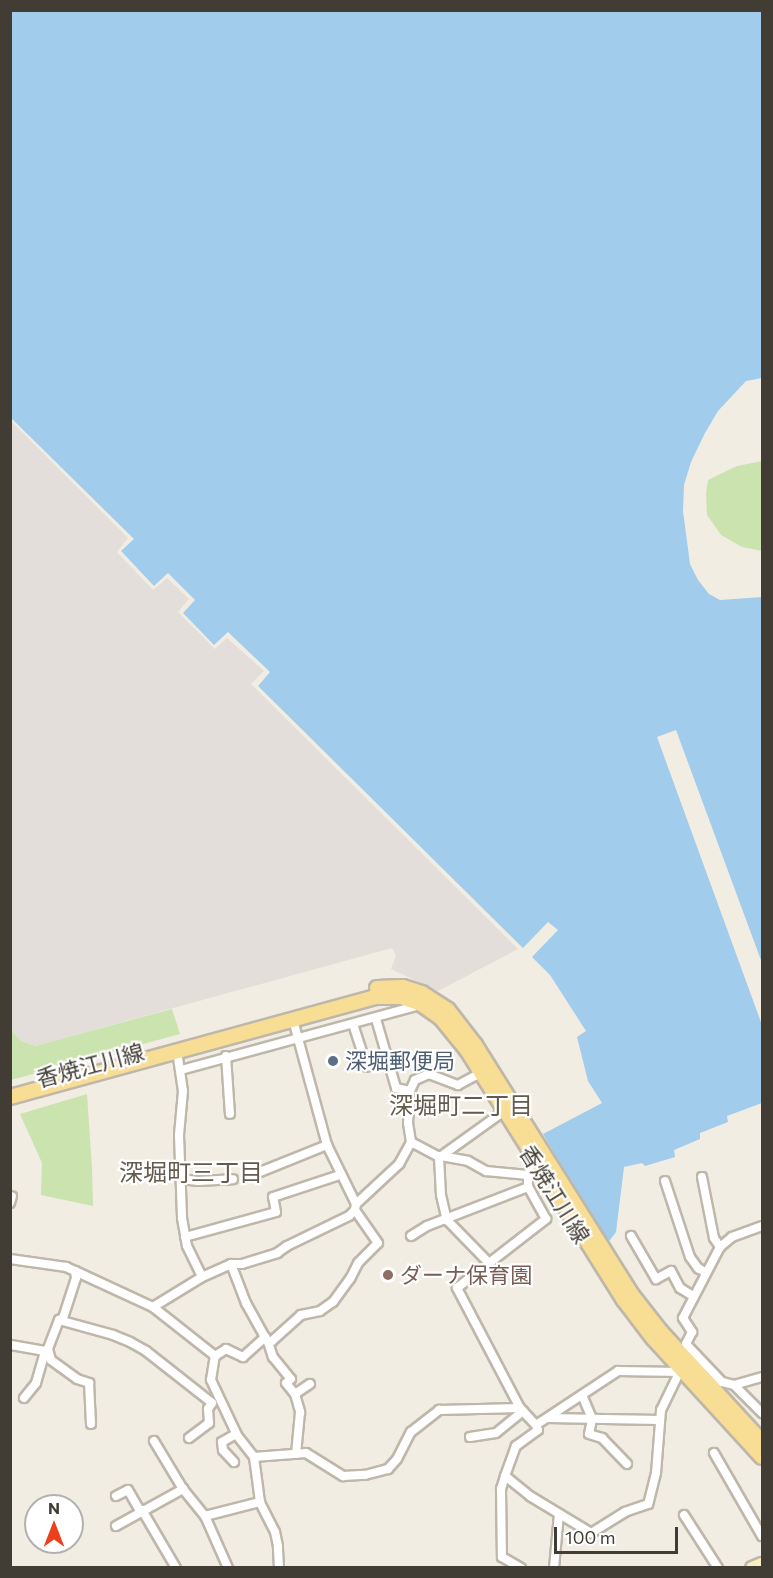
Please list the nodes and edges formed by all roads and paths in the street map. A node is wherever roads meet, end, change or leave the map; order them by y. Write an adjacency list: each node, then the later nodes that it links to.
1 (388, 991): 2 (main road, 香焼江川線); 4 (main road, 香焼江川線); 14 (main road, 香焼江川線)
2 (430, 1006): 3 (street); 13 (main road, 香焼江川線); 33 (main road, 香焼江川線)
3 (376, 1018): 5 (street); 15 (street)
4 (294, 1023): 6 (main road, 香焼江川線); 7 (street)
5 (353, 1024): 7 (street); 11 (street)
6 (234, 1036): 8 (main road, 香焼江川線); 9 (street)
7 (298, 1038): 9 (street); 20 (street)
8 (177, 1051): 12 (street); 16 (main road, 香焼江川線)
9 (238, 1053): 10 (street)
10 (226, 1056): 12 (street); 18 (street)
11 (367, 1067)
12 (181, 1070): 27 (street)
13 (481, 1073): 15 (street); 17 (main road, 香焼江川線)
14 (10, 1087)
15 (410, 1091): 19 (street)
16 (10, 1097)
17 (504, 1111): 21 (street); 22 (main road, 香焼江川線)
18 (230, 1114)
19 (411, 1142): 21 (street); 31 (street)
20 (327, 1145): 23 (street); 24 (street)
21 (440, 1157): 25 (street); 32 (street)
22 (536, 1162): 25 (street); 33 (main road, 香焼江川線)
23 (255, 1174)
24 (340, 1175): 31 (street); 37 (street)
25 (528, 1175): 30 (street)
26 (702, 1177): 38 (street)
27 (181, 1179): 28 (street); 37 (street)
28 (233, 1179)
29 (665, 1181): 44 (street)
30 (528, 1186): 32 (street); 41 (street)
31 (356, 1207): 40 (street); 49 (street)
32 (447, 1220): 35 (street); 41 (street)
33 (578, 1222): 42 (main road, 香焼江川線)
34 (762, 1226): 38 (street)
35 (411, 1236)
36 (631, 1236): 46 (street)
37 (185, 1237): 45 (street)
38 (720, 1247): 44 (street)
39 (10, 1259): 43 (street)
40 (231, 1264): 45 (street); 49 (street)
41 (490, 1264): 59 (street)
42 (607, 1267): 70 (main road, 香焼江川線); 74 (main road, 香焼江川線)
43 (75, 1270): 47 (street); 48 (street)
44 (705, 1272): 46 (street)
45 (202, 1277): 47 (street)
46 (693, 1296): 55 (street)
47 (153, 1307): 52 (street)
48 (59, 1320): 51 (street); 68 (street)
49 (267, 1340): 52 (street); 56 (street)
50 (10, 1345): 51 (street)
51 (46, 1350): 58 (street); 64 (street)
52 (215, 1356): 66 (street)
53 (762, 1377): 55 (street)
54 (310, 1384): 56 (street)
55 (734, 1385): 60 (street)
56 (296, 1394): 71 (street)
57 (582, 1395): 61 (street); 62 (street); 63 (street)
58 (24, 1398)
59 (522, 1409): 65 (street); 67 (street); 71 (street)
60 (762, 1412)
61 (548, 1418): 62 (street); 65 (street)
62 (592, 1419): 63 (street); 76 (street)
63 (660, 1420): 82 (street)
64 (91, 1424)
65 (536, 1425): 77 (street)
66 (236, 1434): 73 (street); 75 (street)
67 (470, 1437)
68 (189, 1438)
69 (154, 1441): 78 (street)
70 (762, 1442)
71 (296, 1454): 73 (street)
72 (714, 1454): 86 (street)
73 (254, 1457): 80 (street)
74 (762, 1457)
75 (234, 1462)
76 (627, 1464)
77 (505, 1476): 82 (street); 91 (street)
78 (183, 1489): 81 (street); 84 (street)
79 (116, 1496): 81 (street)
80 (260, 1502): 84 (street); 90 (street)
81 (141, 1510): 85 (street); 88 (street)
82 (559, 1514): 92 (street)
83 (684, 1515): 93 (street)
84 (205, 1516): 89 (street)
85 (116, 1526)
86 (762, 1536)
87 (762, 1564): 94 (street)
88 (176, 1568)
89 (228, 1568)
90 (279, 1568)
91 (521, 1568)
92 (554, 1568)
93 (718, 1568)
94 (752, 1568)

